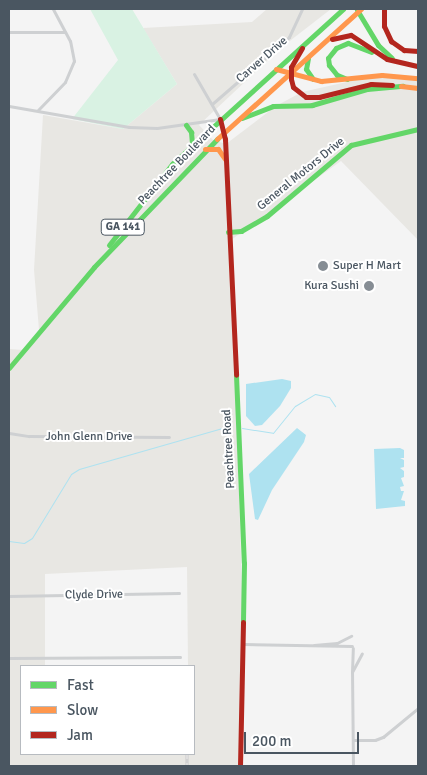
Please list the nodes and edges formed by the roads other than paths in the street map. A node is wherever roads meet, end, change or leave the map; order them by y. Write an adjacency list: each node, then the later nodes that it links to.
1 (53, 9): 7 (street)
2 (302, 9): 22 (street, Carver Drive)
3 (343, 9): 9 (main road, GA 141)
4 (384, 9): 10 (main road)
5 (359, 10): 8 (main road, GA 141); 13 (main road)
6 (9, 32): 7 (street)
7 (65, 32): 24 (street)
8 (322, 44): 11 (main road, GA 141); 12 (main road)
9 (303, 46): 14 (main road, GA 141); 15 (main road)
10 (418, 51)
11 (308, 57): 15 (main road, GA 141); 19 (main road)
12 (387, 59): 13 (main road); 18 (main road)
13 (418, 66)
14 (275, 69): 15 (main road); 25 (main road, GA 141)
15 (291, 72): 19 (main road); 20 (main road); 26 (main road, GA 141)
16 (194, 74): 22 (street)
17 (418, 78): 18 (main road)
18 (347, 79): 19 (main road)
19 (316, 80)
20 (403, 86): 21 (main road); 26 (main road)
21 (418, 88)
22 (212, 104): 25 (street)
23 (9, 106): 24 (street)
24 (38, 110): 27 (street)
25 (220, 119): 27 (street); 29 (main road, Peachtree Road); 30 (main road, Peachtree Boulevard / GA 141)
26 (234, 122): 29 (main road, Peachtree Boulevard / GA 141)
27 (186, 125): 30 (main road)
28 (418, 129): 33 (main road, General Motors Drive)
29 (224, 131): 31 (main road, Peachtree Boulevard / GA 141); 32 (main road, Peachtree Road)
30 (192, 144): 34 (main road, Peachtree Boulevard / GA 141)
31 (205, 149): 32 (main road); 34 (main road, Peachtree Boulevard / GA 141)
32 (225, 159): 33 (main road, Peachtree Road)
33 (228, 232): 41 (main road, Peachtree Road)
34 (94, 267): 35 (main road, Peachtree Boulevard / GA 141)
35 (9, 368)
36 (9, 433): 37 (street, John Glenn Drive)
37 (169, 437)
38 (179, 593): 39 (street, Clyde Drive)
39 (9, 596)
40 (351, 636): 42 (street)
41 (244, 644): 42 (street); 49 (main road, Peachtree Road)
42 (314, 645): 46 (street)
43 (362, 652): 46 (street)
44 (180, 657): 45 (street)
45 (9, 658)
46 (352, 672): 48 (street)
47 (418, 708): 48 (street)
48 (353, 740): 50 (street)
49 (240, 766)
50 (353, 766)

